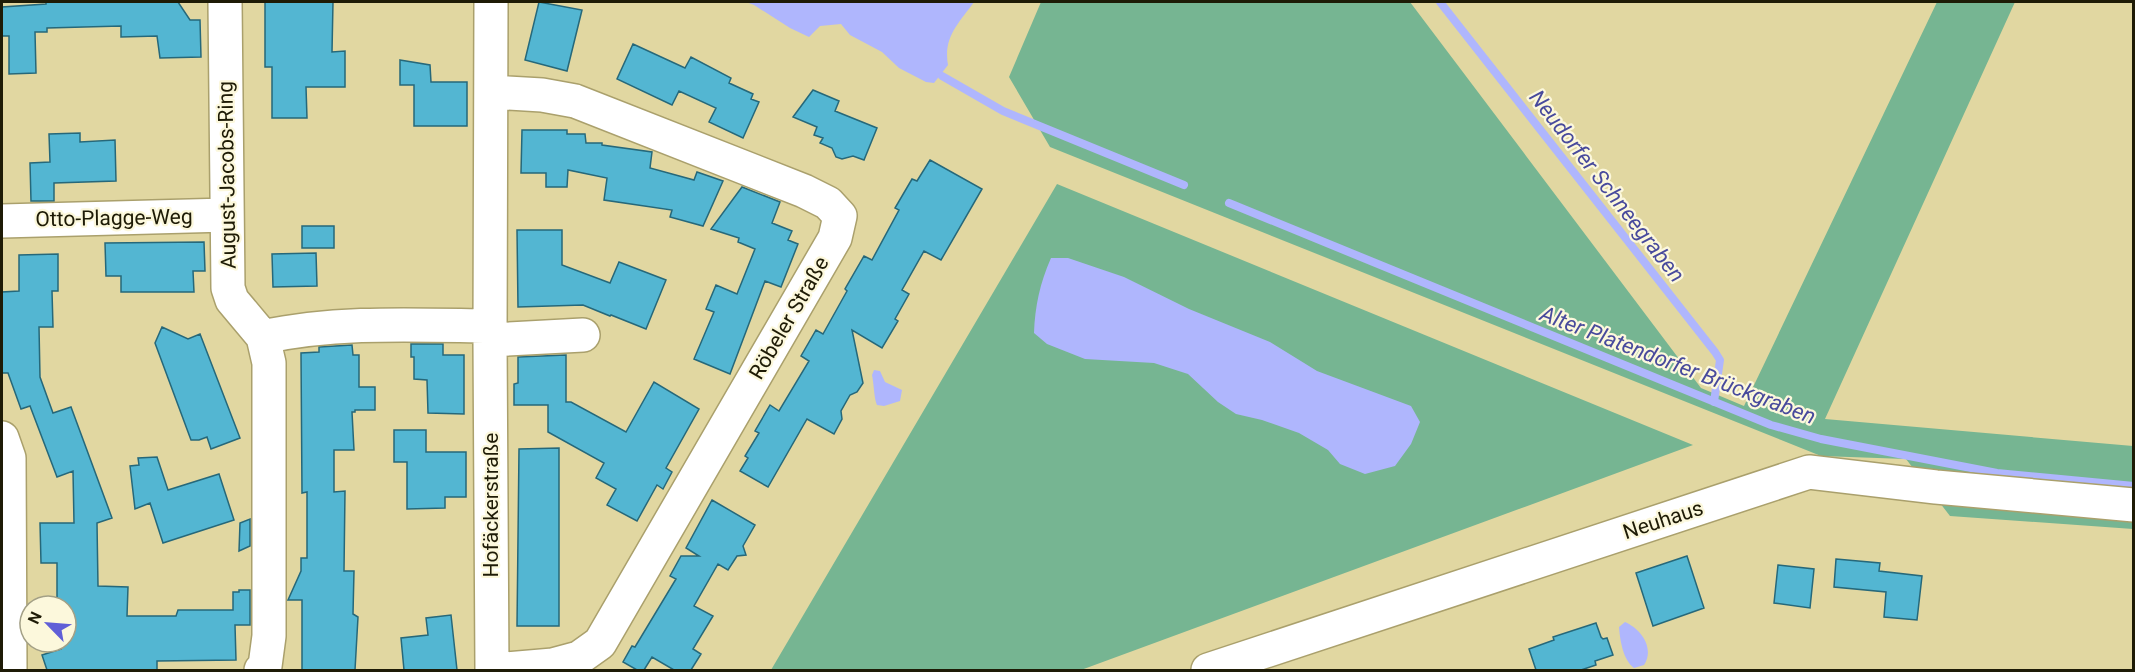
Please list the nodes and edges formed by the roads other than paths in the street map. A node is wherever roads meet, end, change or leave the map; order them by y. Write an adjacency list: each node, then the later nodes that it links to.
1 (225, 2): 4 (street, August-Jacobs-Ring)
2 (491, 2): 3 (street, Hofäckerstraße)
3 (491, 92): 6 (street, Hofäckerstraße); 13 (street, Röbeler Straße)
4 (227, 215): 5 (street, Otto-Plagge-Weg); 8 (street, August-Jacobs-Ring)
5 (2, 221)
6 (490, 333): 7 (street); 8 (street); 13 (street, Hofäckerstraße)
7 (583, 335)
8 (263, 338): 12 (street, August-Jacobs-Ring)
9 (2, 438): 11 (street)
10 (2133, 505): 14 (street, Neuhaus)
11 (10, 670)
12 (261, 670)
13 (492, 670)
14 (1208, 670)

